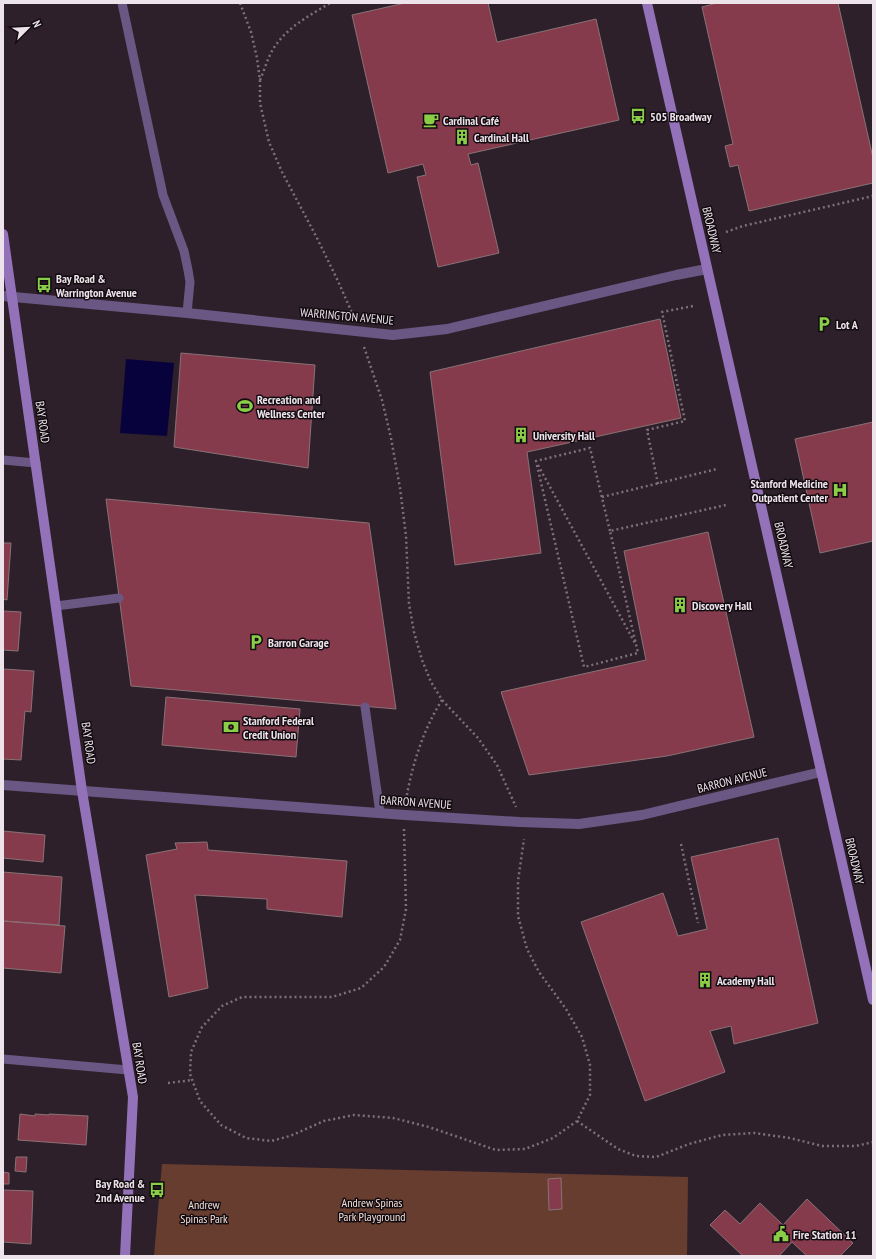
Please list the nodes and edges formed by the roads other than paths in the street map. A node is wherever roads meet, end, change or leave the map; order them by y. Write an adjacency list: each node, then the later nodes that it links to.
1 (122, 3): 6 (lane)
2 (647, 3): 4 (street, BROADWAY)
3 (3, 234): 5 (street, BAY ROAD)
4 (707, 269): 6 (street, WARRINGTON AVENUE); 12 (street, BROADWAY)
5 (8, 297): 6 (street, WARRINGTON AVENUE); 8 (street, BAY ROAD)
6 (186, 313)
7 (3, 460): 8 (lane)
8 (36, 463): 10 (street, BAY ROAD)
9 (119, 598): 10 (lane)
10 (56, 606): 14 (street, BAY ROAD)
11 (364, 707): 15 (lane)
12 (822, 772): 15 (street, BARRON AVENUE); 16 (street, BROADWAY)
13 (3, 785): 14 (street, BARRON AVENUE)
14 (82, 791): 15 (street, BARRON AVENUE); 18 (street, BAY ROAD)
15 (380, 813)
16 (873, 1000)
17 (3, 1059): 18 (lane)
18 (128, 1070): 19 (street, BAY ROAD)
19 (125, 1256)

